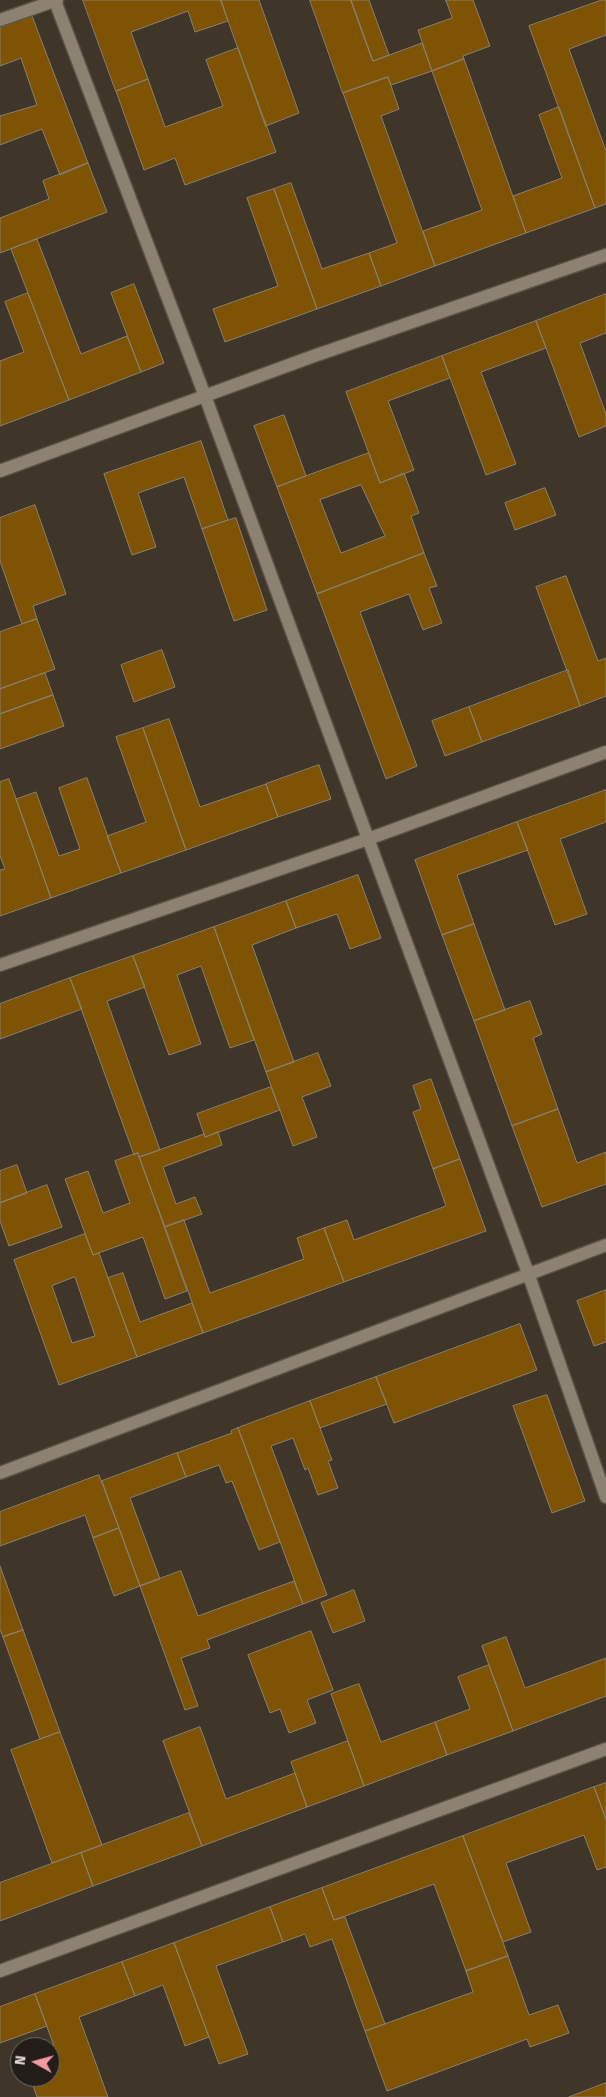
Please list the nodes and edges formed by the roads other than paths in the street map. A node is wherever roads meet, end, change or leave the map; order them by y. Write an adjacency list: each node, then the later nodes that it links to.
1 (56, 0): 2 (street); 4 (street)
2 (0, 20)
3 (606, 255): 4 (street)
4 (205, 396): 5 (street); 7 (street)
5 (0, 471)
6 (606, 752): 7 (street)
7 (368, 839): 8 (street); 10 (street)
8 (0, 965)
9 (606, 1245): 10 (street)
10 (528, 1273): 11 (street); 12 (street)
11 (0, 1473)
12 (606, 1497)
13 (606, 1749): 14 (street)
14 (0, 1971)

